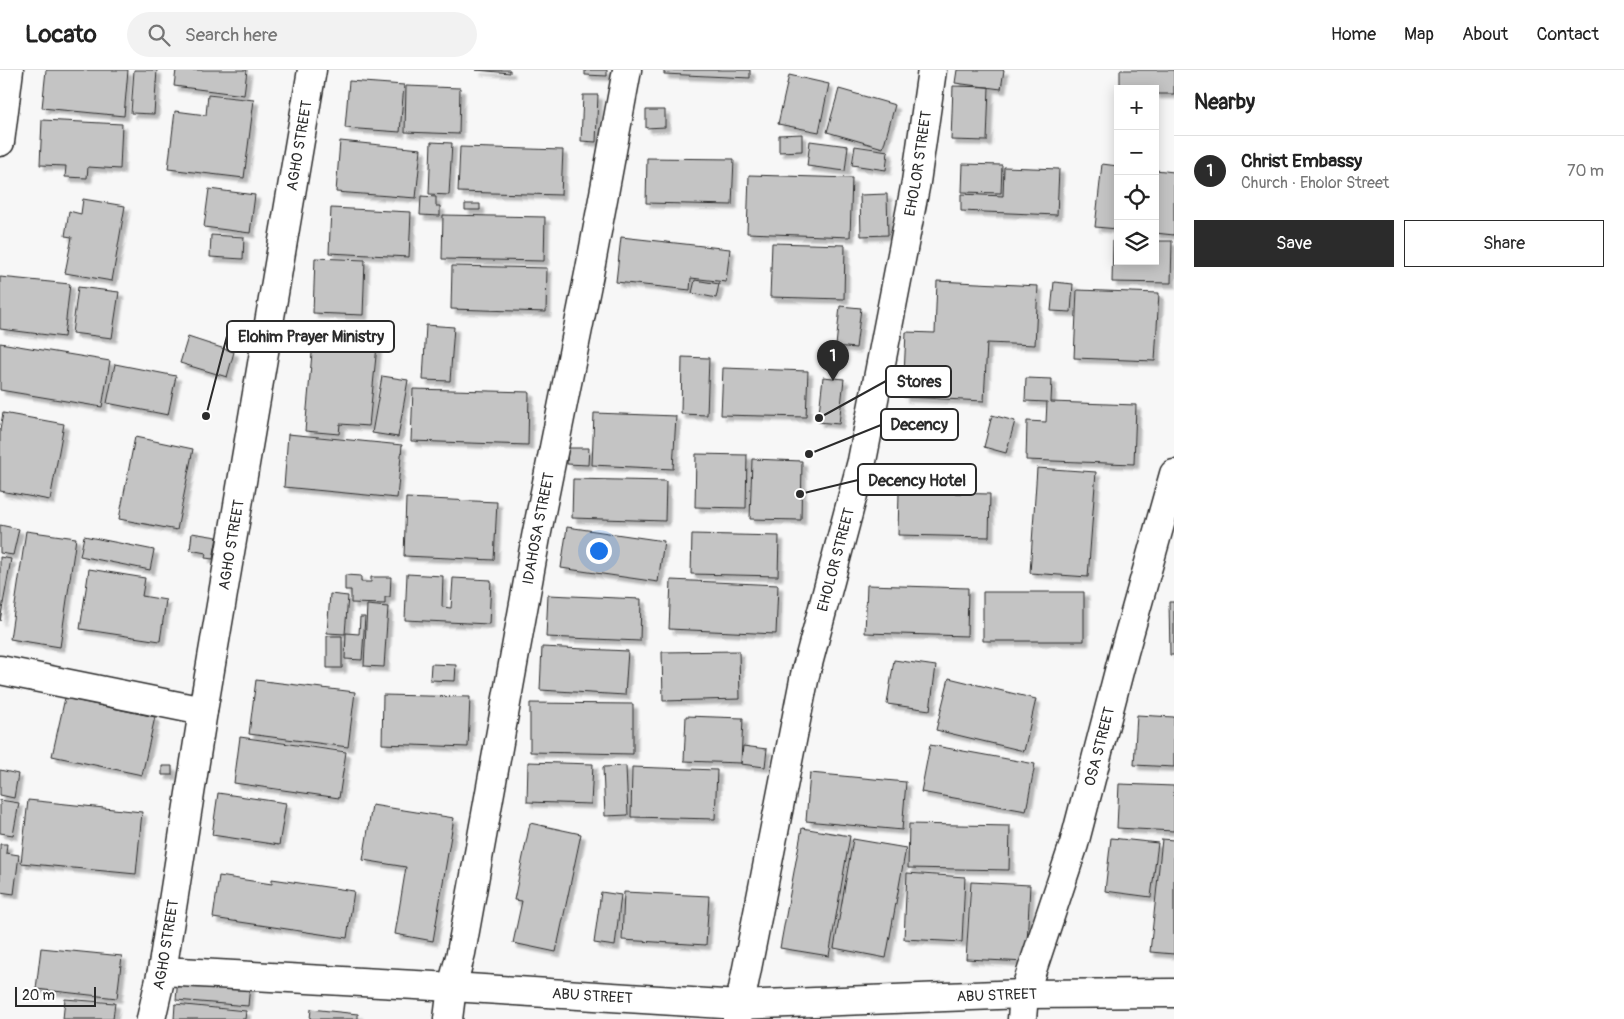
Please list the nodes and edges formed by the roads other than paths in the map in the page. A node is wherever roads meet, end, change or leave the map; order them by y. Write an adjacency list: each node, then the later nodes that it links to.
1 (9, 70): 5 (street)
2 (312, 70): 8 (street, AGHO STREET)
3 (627, 70): 10 (street, IDAHOSA STREET)
4 (932, 70): 13 (street, EHOLOR STREET)
5 (0, 142)
6 (1174, 474): 12 (street, OSA STREET)
7 (0, 670): 8 (street)
8 (203, 711): 9 (street, AGHO STREET)
9 (162, 971): 10 (street, ABU STREET); 14 (street, AGHO STREET)
10 (452, 987): 13 (street, ABU STREET); 15 (street, IDAHOSA STREET)
11 (1174, 993): 12 (street, ABU STREET)
12 (1023, 1006): 13 (street, ABU STREET)
13 (738, 1012)
14 (151, 1019)
15 (448, 1019)

